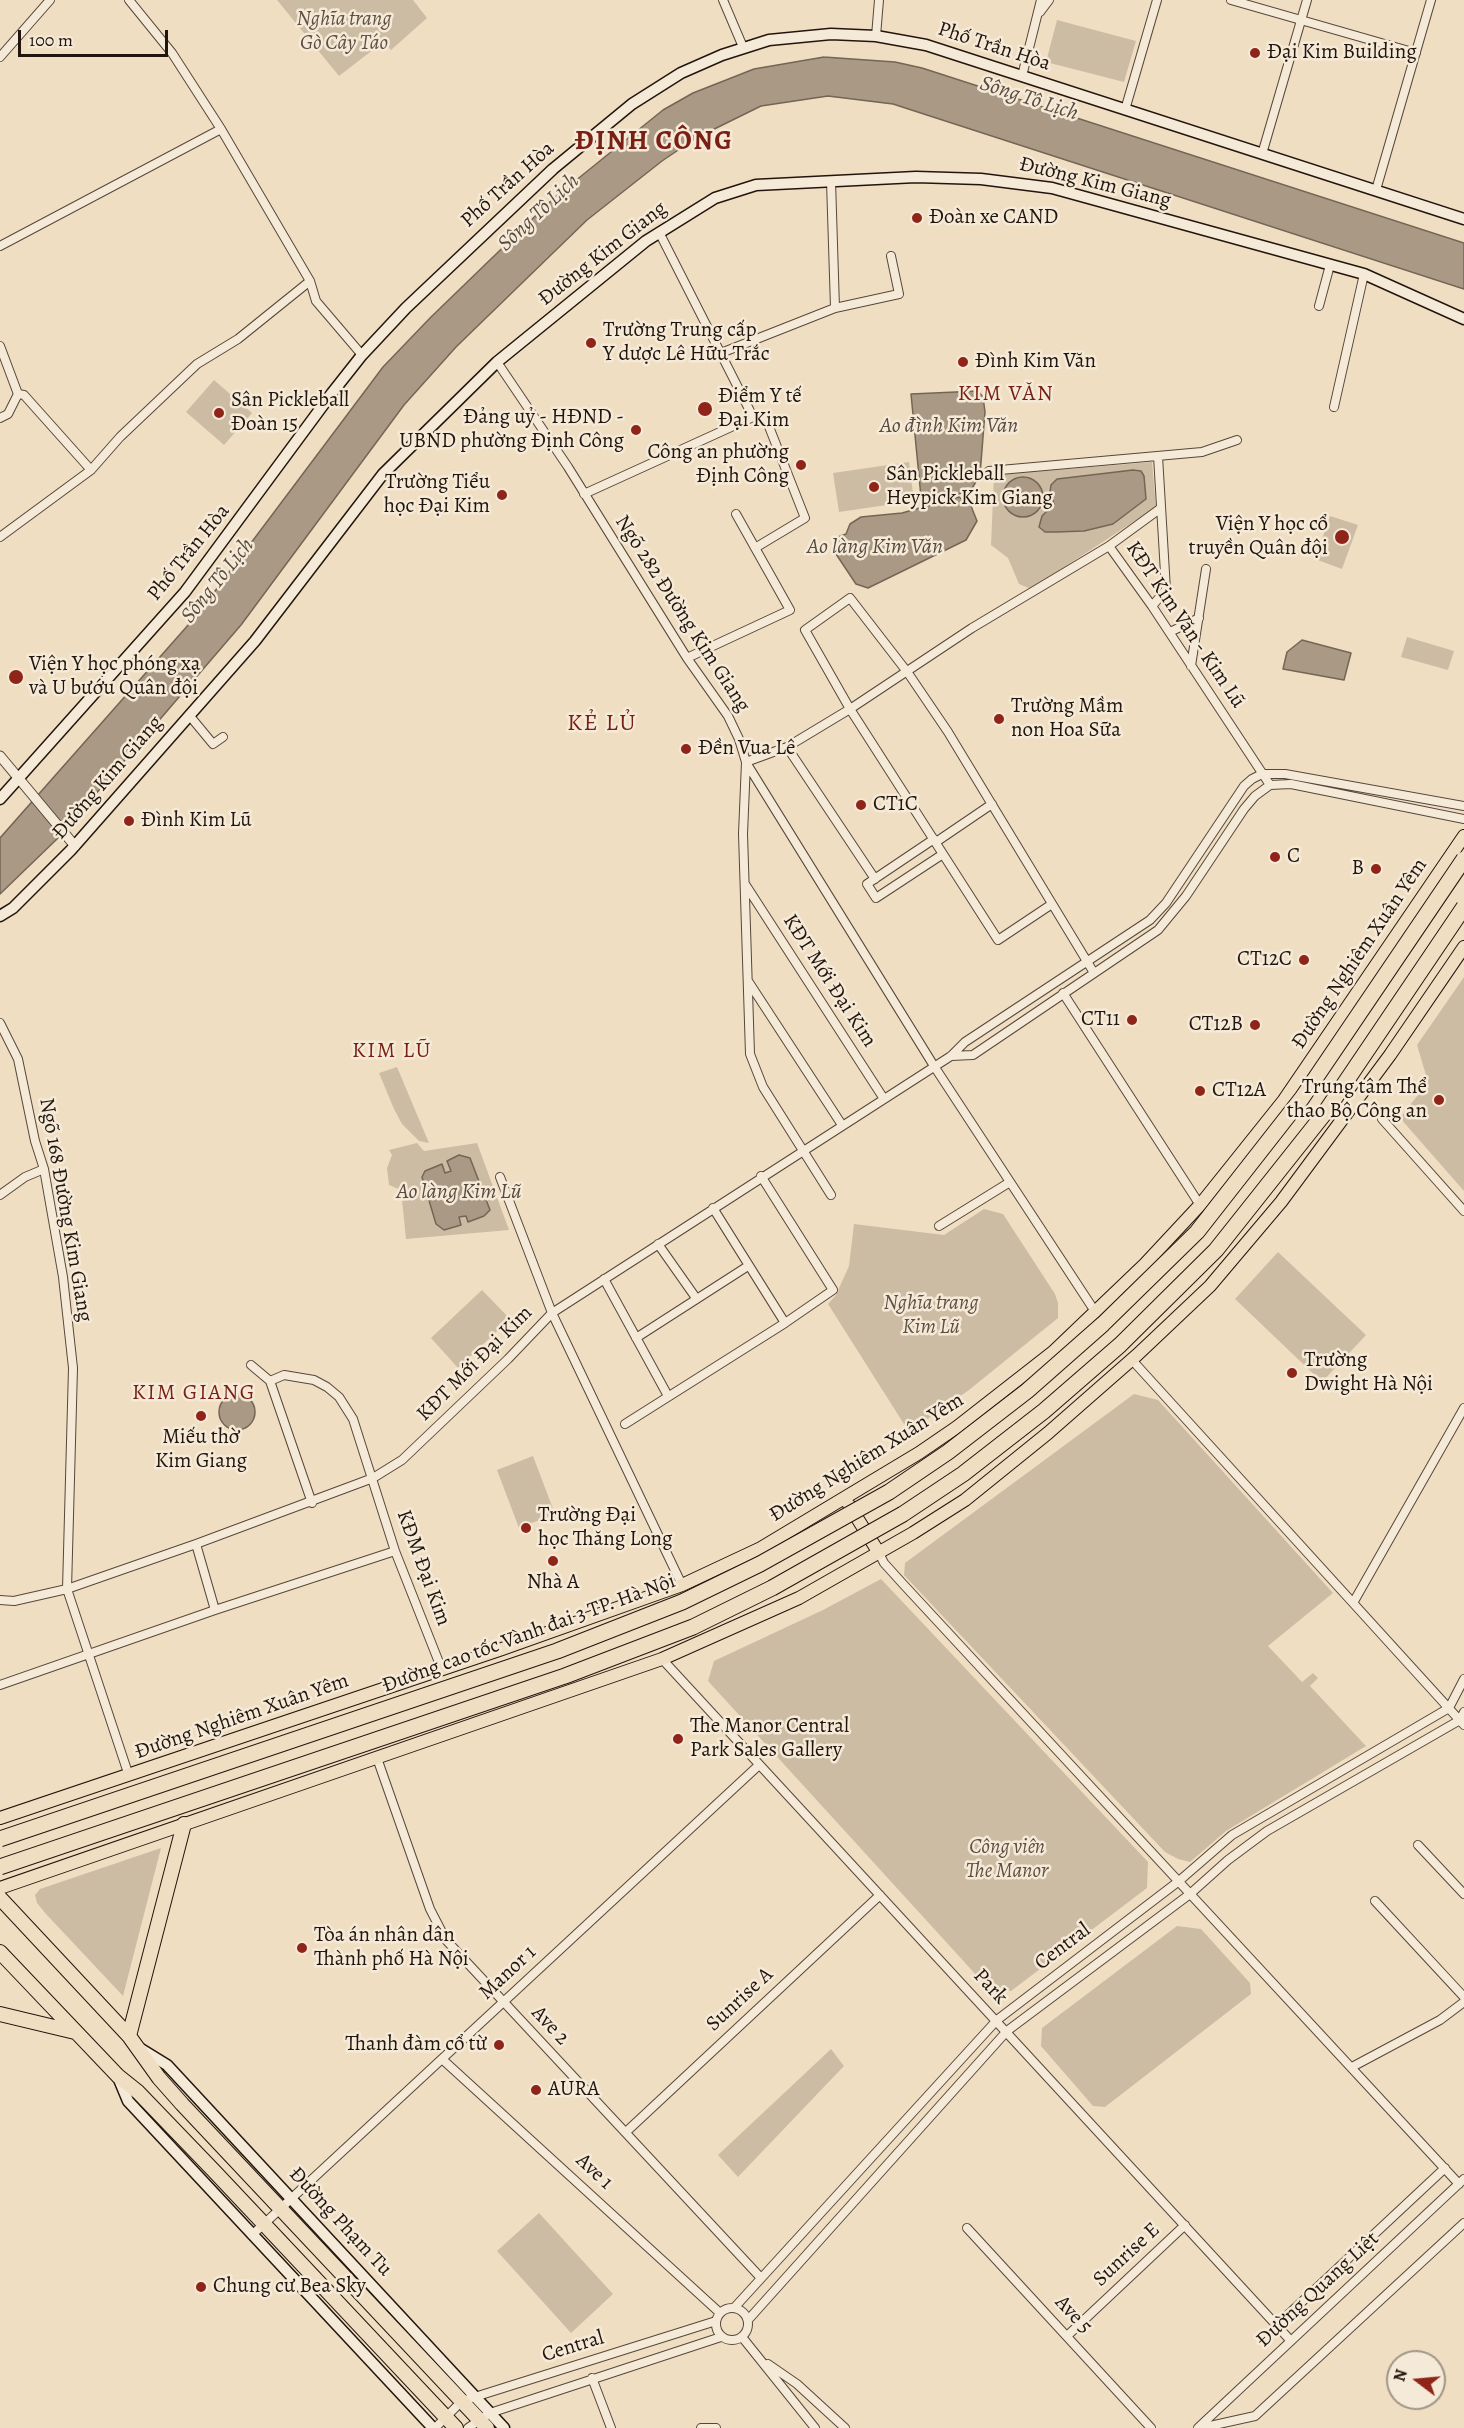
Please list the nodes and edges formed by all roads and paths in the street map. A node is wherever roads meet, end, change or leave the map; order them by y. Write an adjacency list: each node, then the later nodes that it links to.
1 (50, 0): 16 (street)
2 (129, 0): 19 (street)
3 (723, 0): 14 (street)
4 (879, 0): 13 (street)
5 (1041, 0): 11 (street)
6 (1049, 0): 11 (street)
7 (1157, 0): 18 (street)
8 (1231, 0): 12 (street)
9 (1307, 0): 12 (street)
10 (1431, 0): 15 (street)
11 (1039, 13): 17 (street)
12 (1301, 21): 15 (street); 20 (street)
13 (876, 36): 14 (main road, Phố Trần Hòa); 17 (main road, Phố Trần Hòa)
14 (743, 47): 35 (main road, Phố Trần Hòa)
15 (1416, 53): 22 (street)
16 (0, 57)
17 (1022, 76): 18 (main road, Phố Trần Hòa)
18 (1125, 110): 20 (main road, Phố Trần Hòa)
19 (221, 129): 25 (street); 29 (street)
20 (1262, 154): 22 (main road, Phố Trần Hòa)
21 (831, 181): 24 (main road, Đường Kim Giang); 27 (main road, Đường Kim Giang); 31 (street)
22 (1376, 190): 23 (main road, Phố Trần Hòa)
23 (1464, 219)
24 (659, 232): 34 (street); 36 (main road, Đường Kim Giang)
25 (0, 246)
26 (891, 256): 31 (street)
27 (1330, 265): 28 (main road, Đường Kim Giang); 30 (street)
28 (1364, 274): 32 (main road, Đường Kim Giang); 38 (street)
29 (310, 281): 35 (street); 43 (street)
30 (1319, 306)
31 (835, 308): 34 (street)
32 (1464, 319)
33 (0, 346): 37 (street)
34 (721, 353): 39 (street)
35 (362, 355): 65 (main road, Phố Trần Hòa)
36 (497, 363): 45 (street, Ngõ 282 Đường Kim Giang); 59 (main road, Đường Kim Giang)
37 (18, 394): 40 (street); 43 (street)
38 (1334, 407)
39 (753, 417): 45 (street); 50 (street)
40 (0, 418)
41 (1237, 440): 42 (street)
42 (1158, 456): 44 (street); 46 (street)
43 (91, 470): 48 (street)
44 (989, 471)
45 (584, 494): 55 (street, Ngõ 282 Đường Kim Giang)
46 (1161, 508): 49 (street); 52 (street)
47 (736, 514): 50 (street)
48 (0, 537)
49 (1109, 546): 52 (street, KĐT Kim Văn - Kim Lũ); 57 (street, KĐT Kim Văn - Kim Lũ)
50 (755, 548): 55 (street)
51 (1206, 569): 53 (street)
52 (1152, 606): 54 (street, KĐT Kim Văn - Kim Lũ)
53 (1199, 618): 54 (street); 56 (street)
54 (1170, 632): 56 (street, KĐT Kim Văn - Kim Lũ)
55 (687, 658): 63 (street, Ngõ 282 Đường Kim Giang)
56 (1191, 666): 64 (street, KĐT Kim Văn - Kim Lũ)
57 (908, 673): 58 (street, KĐT Kim Văn - Kim Lũ); 58 (street); 70 (street)
58 (849, 709): 61 (street, KĐT Kim Văn - Kim Lũ); 75 (street)
59 (189, 715): 60 (street); 74 (main road, Đường Kim Giang)
60 (223, 737)
61 (787, 747): 63 (street, KĐT Kim Văn - Kim Lũ); 80 (street)
62 (0, 756): 65 (street)
63 (746, 762): 81 (street, Ngõ 282 Đường Kim Giang); 98 (street)
64 (1262, 774): 66 (street); 67 (street, KĐT Kim Văn - Kim Lũ); 82 (street)
65 (19, 780): 69 (main road, Phố Trần Hòa); 74 (street)
66 (1344, 784): 68 (street); 71 (street)
67 (1270, 785): 68 (street); 83 (street)
68 (1343, 795): 72 (street)
69 (0, 799)
70 (992, 804): 75 (street); 84 (street)
71 (1464, 806)
72 (1464, 819)
73 (1464, 836): 109 (main road, Đường Nghiêm Xuân Yêm)
74 (71, 841): 86 (main road, Đường Kim Giang)
75 (935, 841): 76 (street); 78 (street)
76 (943, 854): 79 (street); 84 (street)
77 (1464, 859): 150 (highway, Đường cao tốc Vành đai 3 TP. Hà Nội, bridge)
78 (898, 863): 79 (street); 80 (street)
79 (907, 877): 80 (street)
80 (875, 879)
81 (744, 883): 92 (street, Ngõ 282 Đường Kim Giang); 99 (street, KĐT Mới Đại Kim)
82 (1177, 888): 83 (street); 87 (street)
83 (1186, 896): 88 (street)
84 (1052, 904): 90 (street)
85 (1464, 907): 152 (highway, bridge)
86 (0, 916)
87 (1132, 933): 88 (street); 90 (street)
88 (1139, 943): 91 (street)
89 (1464, 948): 121 (main road)
90 (1087, 962): 91 (street); 95 (street)
91 (1094, 973): 93 (street)
92 (747, 980): 101 (street); 102 (street, Ngõ 282 Đường Kim Giang)
93 (1063, 993): 96 (street); 109 (street)
94 (0, 1023): 103 (street, Ngõ 168 Đường Kim Giang)
95 (965, 1042): 96 (street); 97 (street)
96 (973, 1055): 97 (street)
97 (951, 1056): 98 (street, KĐT Mới Đại Kim)
98 (934, 1066): 99 (street, KĐT Mới Đại Kim); 106 (street)
99 (884, 1099): 101 (street, KĐT Mới Đại Kim)
100 (1382, 1119): 111 (street)
101 (842, 1125): 102 (street, KĐT Mới Đại Kim)
102 (802, 1150): 104 (street, KĐT Mới Đại Kim); 108 (street, Ngõ 282 Đường Kim Giang)
103 (44, 1169): 107 (street); 134 (street, Ngõ 168 Đường Kim Giang)
104 (761, 1176): 110 (street, KĐT Mới Đại Kim); 119 (street)
105 (500, 1177): 117 (street)
106 (1010, 1182): 112 (street); 118 (street)
107 (0, 1195)
108 (831, 1195)
109 (1200, 1205): 118 (main road, Đường Nghiêm Xuân Yêm)
110 (713, 1208): 113 (street, KĐT Mới Đại Kim); 114 (street)
111 (1464, 1211)
112 (939, 1226)
113 (658, 1244): 115 (street, KĐT Mới Đại Kim); 116 (street)
114 (748, 1266): 116 (street); 119 (street)
115 (604, 1279): 117 (street, KĐT Mới Đại Kim); 120 (street)
116 (696, 1298): 120 (street)
117 (552, 1313): 127 (street, KĐT Mới Đại Kim); 133 (street)
118 (1096, 1313): 128 (main road, Đường Nghiêm Xuân Yêm)
119 (785, 1323): 124 (street)
120 (636, 1338): 124 (street)
121 (1132, 1360): 132 (main road); 136 (street)
122 (251, 1365): 123 (street)
123 (270, 1381): 127 (street); 129 (street)
124 (668, 1396): 126 (street)
125 (1464, 1407): 136 (street)
126 (625, 1424)
127 (373, 1478): 129 (street, KĐT Mới Đại Kim); 131 (street, KĐM Đại Kim)
128 (845, 1499): 132 (main road); 133 (main road, Đường Nghiêm Xuân Yêm)
129 (312, 1503): 130 (street, KĐT Mới Đại Kim)
130 (196, 1545): 134 (street, KĐT Mới Đại Kim); 137 (street)
131 (395, 1551): 137 (street); 140 (street, KĐM Đại Kim)
132 (879, 1553): 139 (main road); 153 (street)
133 (682, 1585): 140 (main road, Đường Nghiêm Xuân Yêm)
134 (67, 1589): 135 (street, KĐT Mới Đại Kim); 138 (street)
135 (0, 1600)
136 (1353, 1603): 143 (street)
137 (215, 1610): 138 (street)
138 (88, 1656): 142 (street); 147 (street)
139 (662, 1659): 145 (main road); 146 (street, Park)
140 (442, 1670): 147 (main road, Đường Nghiêm Xuân Yêm)
141 (1464, 1679): 143 (street)
142 (0, 1685)
143 (1449, 1708): 144 (street); 153 (street, Central)
144 (1463, 1719): 155 (street, Central)
145 (377, 1758): 149 (main road); 162 (street, Ave 2)
146 (759, 1765): 157 (street, Park); 162 (street, Manor 1)
147 (129, 1776): 148 (main road, Đường Nghiêm Xuân Yêm)
148 (0, 1818)
149 (184, 1824): 154 (main road); 168 (highway)
150 (0, 1839)
151 (1418, 1845): 156 (street)
152 (0, 1867)
153 (1179, 1881): 155 (street); 165 (street, Central)
154 (0, 1887)
155 (1190, 1894): 166 (street, Central); 170 (street)
156 (1464, 1894)
157 (880, 1895): 165 (street, Park); 172 (street, Sunrise A)
158 (0, 1898): 168 (highway, Đường Phạm Tu)
159 (1375, 1901): 161 (street)
160 (0, 1952): 167 (highway)
161 (1464, 1997)
162 (503, 2002): 169 (street, Manor 1); 172 (street, Ave 2)
163 (1464, 2002): 170 (street)
164 (0, 2014): 167 (highway)
165 (997, 2020): 166 (street, Park); 181 (street, Central)
166 (1007, 2031): 178 (street, Park); 184 (street, Central)
167 (75, 2032): 171 (highway)
168 (129, 2036): 175 (highway, Đường Phạm Tu)
169 (442, 2059): 175 (street, Manor 1); 183 (street, Ave 1)
170 (1352, 2067): 173 (street)
171 (118, 2076): 177 (highway); 180 (main road)
172 (626, 2132): 181 (street, Ave 2)
173 (1445, 2169): 174 (street); 185 (street)
174 (1462, 2182): 189 (street, Đường Quang Liệt)
175 (285, 2204): 177 (street, Manor 1); 193 (highway, Đường Phạm Tu)
176 (1464, 2223): 206 (street)
177 (264, 2224): 180 (street, Manor 1); 195 (highway)
178 (1185, 2225): 185 (street, Park); 186 (street, Sunrise E)
179 (967, 2228): 186 (street, Ave 5)
180 (252, 2235): 197 (main road)
181 (761, 2278): 182 (street, Central)
182 (734, 2308): 183 (street); 184 (street)
183 (718, 2317): 187 (street); 193 (street, Central)
184 (748, 2320): 188 (street)
185 (1277, 2325): 189 (street, Park)
186 (1067, 2336): 205 (street, Ave 5)
187 (721, 2337): 188 (street); 191 (street, Central)
188 (742, 2337): 190 (street)
189 (1291, 2341): 206 (street, Đường Quang Liệt)
190 (760, 2359): 192 (street); 194 (street)
191 (592, 2378): 196 (street, Central); 200 (street)
192 (811, 2397): 194 (street); 204 (street)
193 (468, 2399): 195 (street, Central); 196 (highway, Đường Phạm Tu)
194 (799, 2408): 203 (street)
195 (446, 2417): 197 (street, Central); 198 (highway)
196 (481, 2422): 199 (main road, Đường Phạm Tu)
197 (434, 2428)
198 (456, 2428)
199 (504, 2428)
200 (611, 2428)
201 (701, 2428): 202 (street)
202 (716, 2428)
203 (815, 2428)
204 (845, 2428)
205 (1151, 2428)
206 (1199, 2428)

